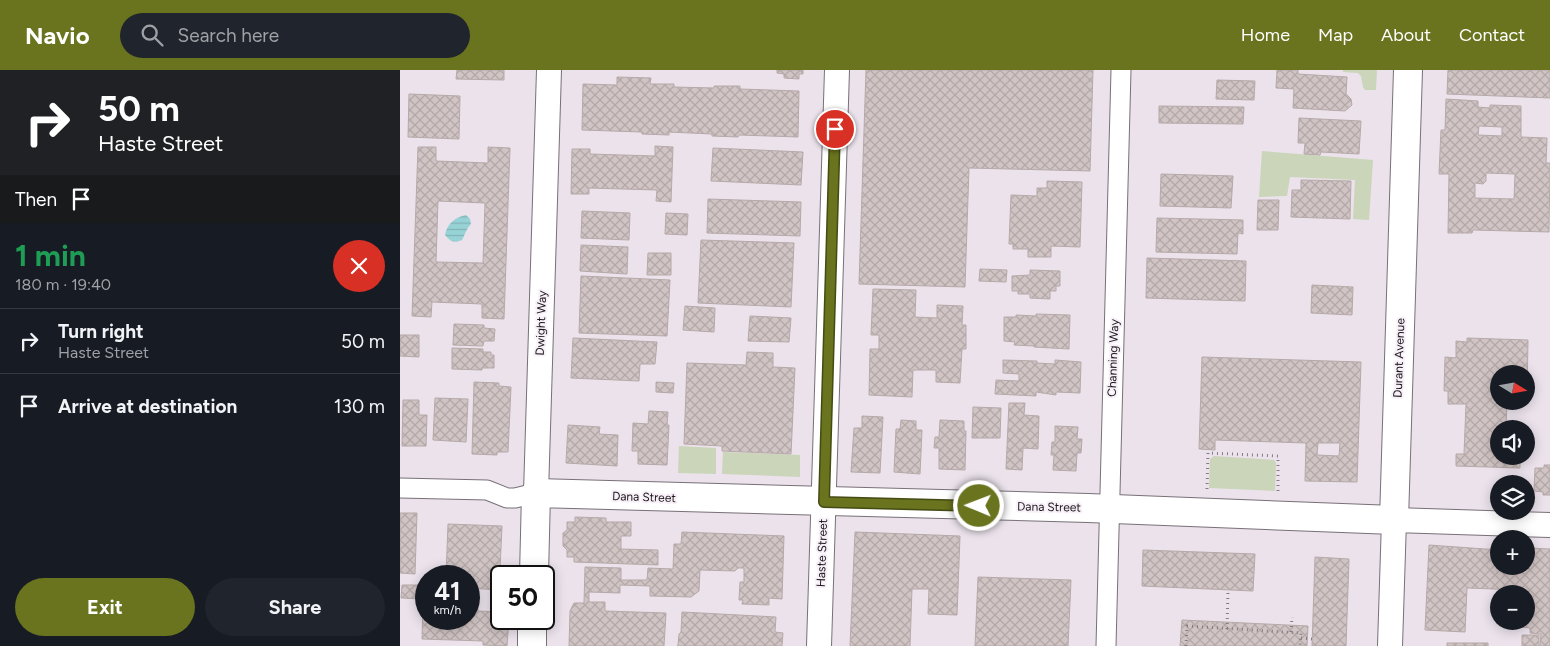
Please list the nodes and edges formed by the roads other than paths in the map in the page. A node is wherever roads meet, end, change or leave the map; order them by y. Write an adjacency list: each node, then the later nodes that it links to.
1 (549, 70): 6 (street, Dwight Way)
2 (837, 70): 7 (street, Haste Street)
3 (1121, 70): 8 (street, Channing Way)
4 (1408, 70): 9 (main road, Durant Avenue)
5 (400, 488): 6 (street, Dana Street)
6 (536, 493): 7 (main road, Dana Street); 11 (main road, Dwight Way)
7 (824, 502): 8 (main road, Dana Street); 14 (street, Haste Street)
8 (1109, 509): 9 (main road, Dana Street); 15 (street, Channing Way)
9 (1394, 520): 10 (street, Dana Street); 16 (street, Durant Avenue)
10 (1550, 524)
11 (534, 565)
12 (532, 630): 13 (main road)
13 (532, 646)
14 (819, 646)
15 (1106, 646)
16 (1390, 646)

